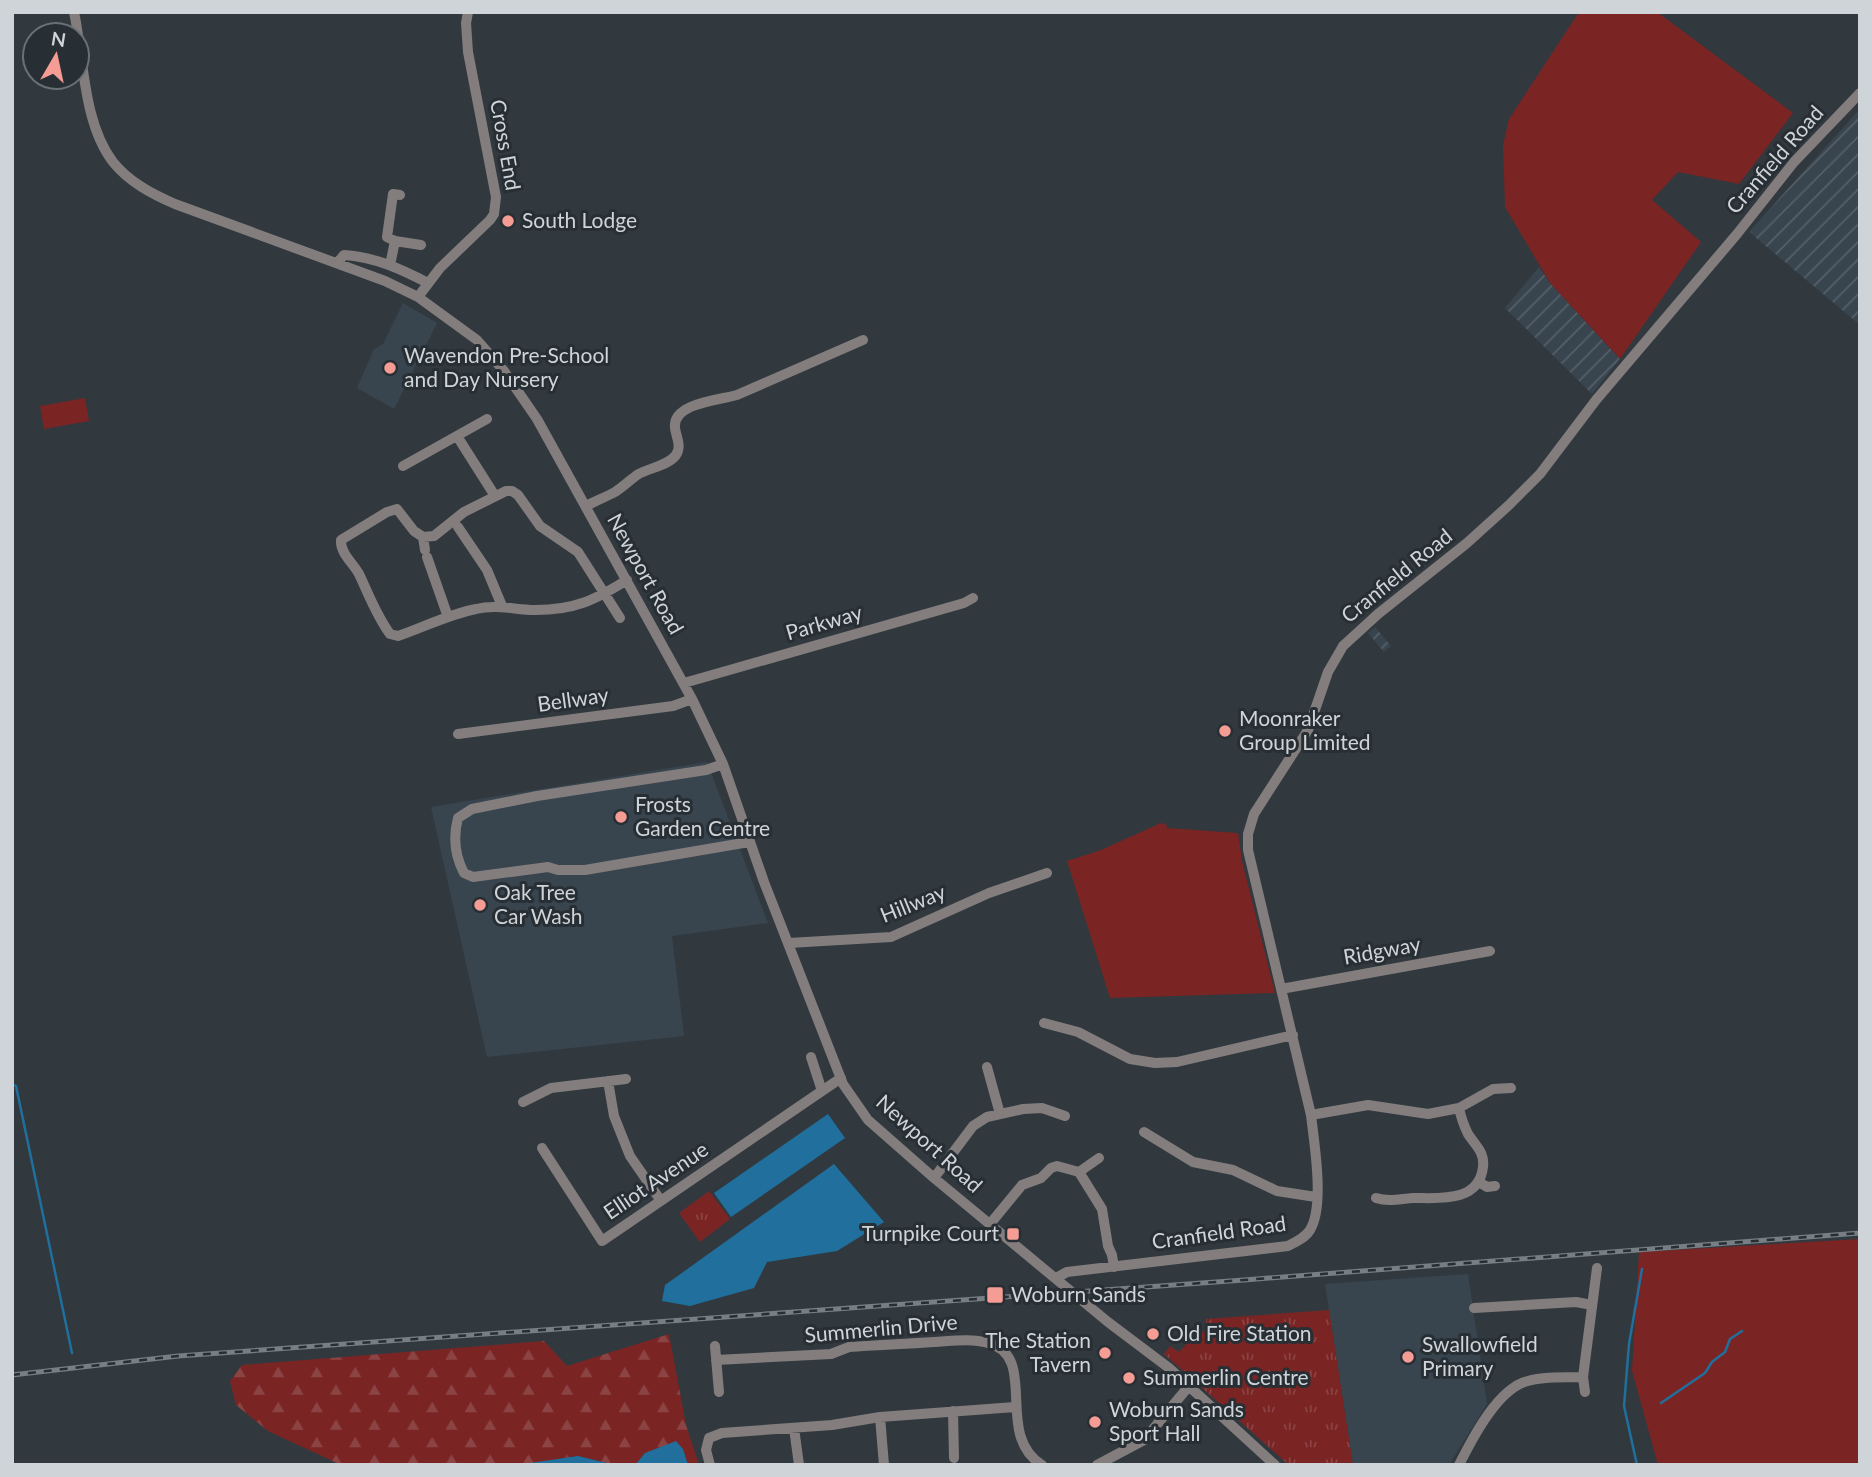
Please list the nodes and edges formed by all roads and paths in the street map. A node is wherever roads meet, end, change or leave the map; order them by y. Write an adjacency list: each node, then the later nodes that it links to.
1 (74, 12): 7 (street, Newport Road)
2 (468, 12): 9 (street, Cross End)
3 (1860, 93): 33 (street, Cranfield Road)
4 (400, 195): 5 (street)
5 (395, 241): 6 (street); 8 (street)
6 (421, 245)
7 (338, 262): 8 (street); 10 (street, Newport Road)
8 (390, 265): 9 (street)
9 (428, 283): 10 (street, Cross End)
10 (418, 297): 16 (street, Newport Road)
11 (863, 340): 16 (street)
12 (487, 419): 13 (street)
13 (457, 436): 14 (street); 15 (street)
14 (403, 466)
15 (495, 496): 18 (street); 20 (street)
16 (586, 506): 19 (street, Newport Road)
17 (458, 527): 22 (street)
18 (423, 537): 23 (street); 23 (street)
19 (627, 580): 20 (street); 25 (street, Newport Road)
20 (605, 593): 22 (street); 24 (street)
21 (974, 598): 25 (street, Parkway)
22 (502, 606): 23 (street)
23 (448, 618)
24 (620, 618)
25 (684, 683): 26 (street, Newport Road)
26 (692, 699): 27 (street, Bellway); 28 (street, Newport Road)
27 (458, 734)
28 (723, 764): 29 (street, Newport Road); 29 (street)
29 (749, 842): 31 (street, Newport Road)
30 (1046, 873): 31 (street, Hillway)
31 (789, 943): 38 (street, Newport Road)
32 (1490, 951): 33 (street, Ridgway)
33 (1281, 989): 35 (street, Cranfield Road)
34 (1044, 1023): 35 (street)
35 (1293, 1035): 46 (street, Cranfield Road)
36 (811, 1057): 42 (street)
37 (987, 1067): 45 (street)
38 (841, 1078): 42 (street, Elliot Avenue); 52 (street, Newport Road)
39 (626, 1079): 40 (street)
40 (608, 1081): 43 (street); 57 (street)
41 (1511, 1088): 44 (street)
42 (822, 1091): 57 (street, Elliot Avenue)
43 (523, 1102)
44 (1458, 1108): 46 (street); 53 (street)
45 (1000, 1114): 47 (street); 52 (street)
46 (1311, 1115): 55 (street, Cranfield Road)
47 (1065, 1116)
48 (1144, 1132): 55 (street)
49 (542, 1148): 57 (street, Elliot Avenue)
50 (1098, 1158): 51 (street)
51 (1079, 1172): 58 (street); 59 (street)
52 (934, 1178): 58 (street, Newport Road)
53 (1479, 1182): 54 (street); 56 (street)
54 (1495, 1186)
55 (1316, 1197): 59 (street, Cranfield Road)
56 (1376, 1198)
57 (661, 1201)
58 (990, 1224): 61 (street, Newport Road)
59 (1114, 1267): 61 (street, Cranfield Road)
60 (1597, 1268): 62 (street)
61 (1056, 1278): 67 (street, Newport Road)
62 (1592, 1305): 63 (street); 66 (street)
63 (1474, 1308)
64 (715, 1346): 65 (street)
65 (716, 1360): 68 (street); 70 (street, Summerlin Drive)
66 (1583, 1377): 69 (street); 81 (street)
67 (1189, 1386): 79 (street); 80 (street, Newport Road)
68 (719, 1392)
69 (1585, 1392)
70 (1015, 1407): 71 (street); 78 (street, Summerlin Drive)
71 (953, 1411): 72 (street); 74 (street)
72 (880, 1417): 73 (street); 77 (street)
73 (794, 1428): 75 (street); 76 (street)
74 (954, 1458)
75 (710, 1465)
76 (799, 1465)
77 (884, 1465)
78 (1042, 1465)
79 (1097, 1465)
80 (1275, 1465)
81 (1459, 1465)

